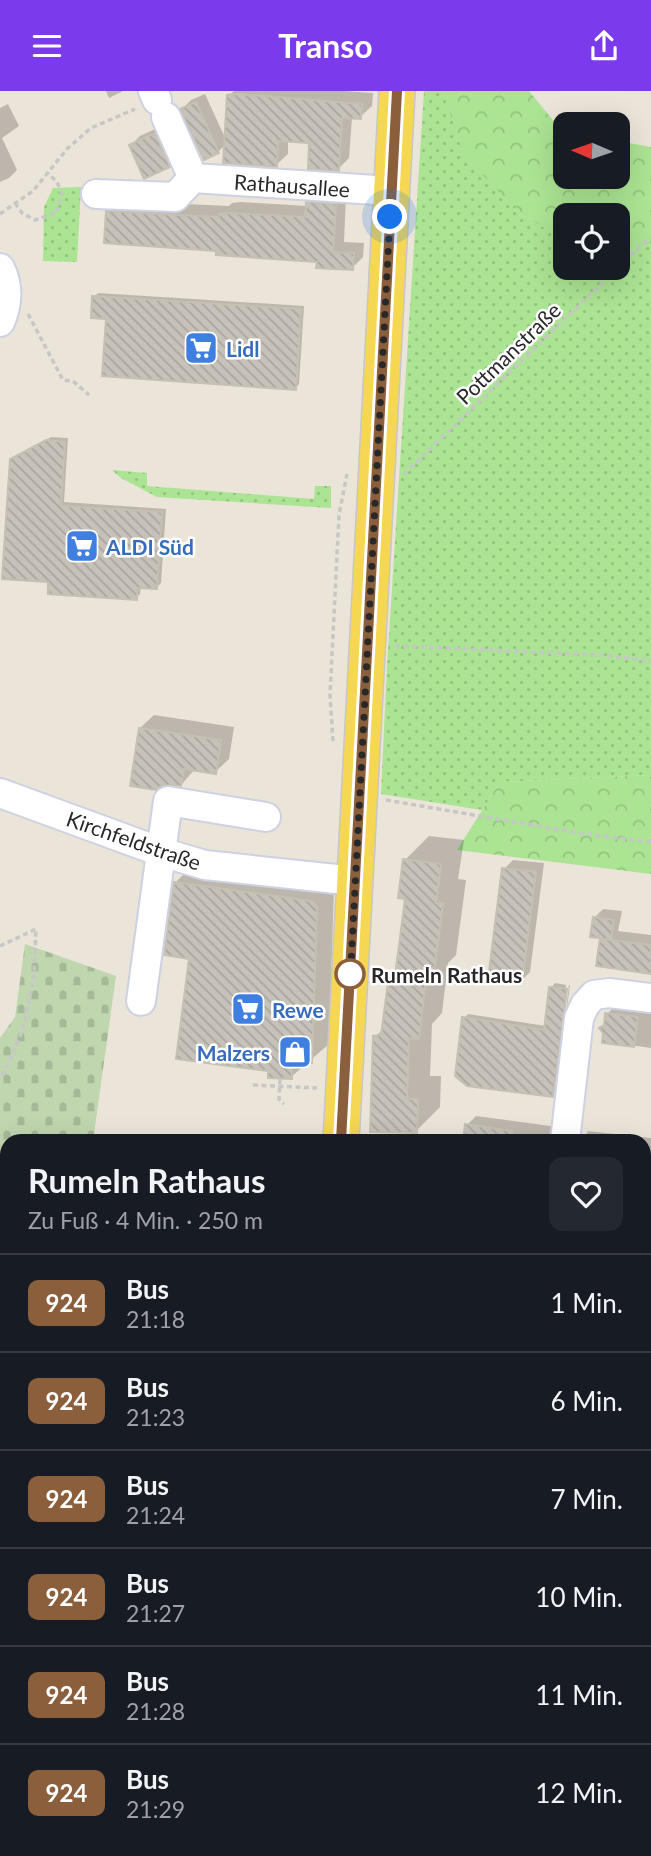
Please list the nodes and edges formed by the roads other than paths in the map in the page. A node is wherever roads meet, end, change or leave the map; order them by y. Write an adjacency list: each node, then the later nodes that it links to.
1 (397, 91): 4 (main road)
2 (158, 103): 3 (street)
3 (193, 179): 4 (street, Rathausallee); 5 (street)
4 (391, 191): 9 (main road)
5 (96, 194)
6 (0, 793): 8 (street, Kirchfeldstraße)
7 (266, 817): 8 (street)
8 (161, 852): 9 (street, Kirchfeldstraße); 11 (street)
9 (355, 881): 12 (main road)
10 (651, 998): 13 (street)
11 (141, 1001)
12 (342, 1134)
13 (566, 1134)

